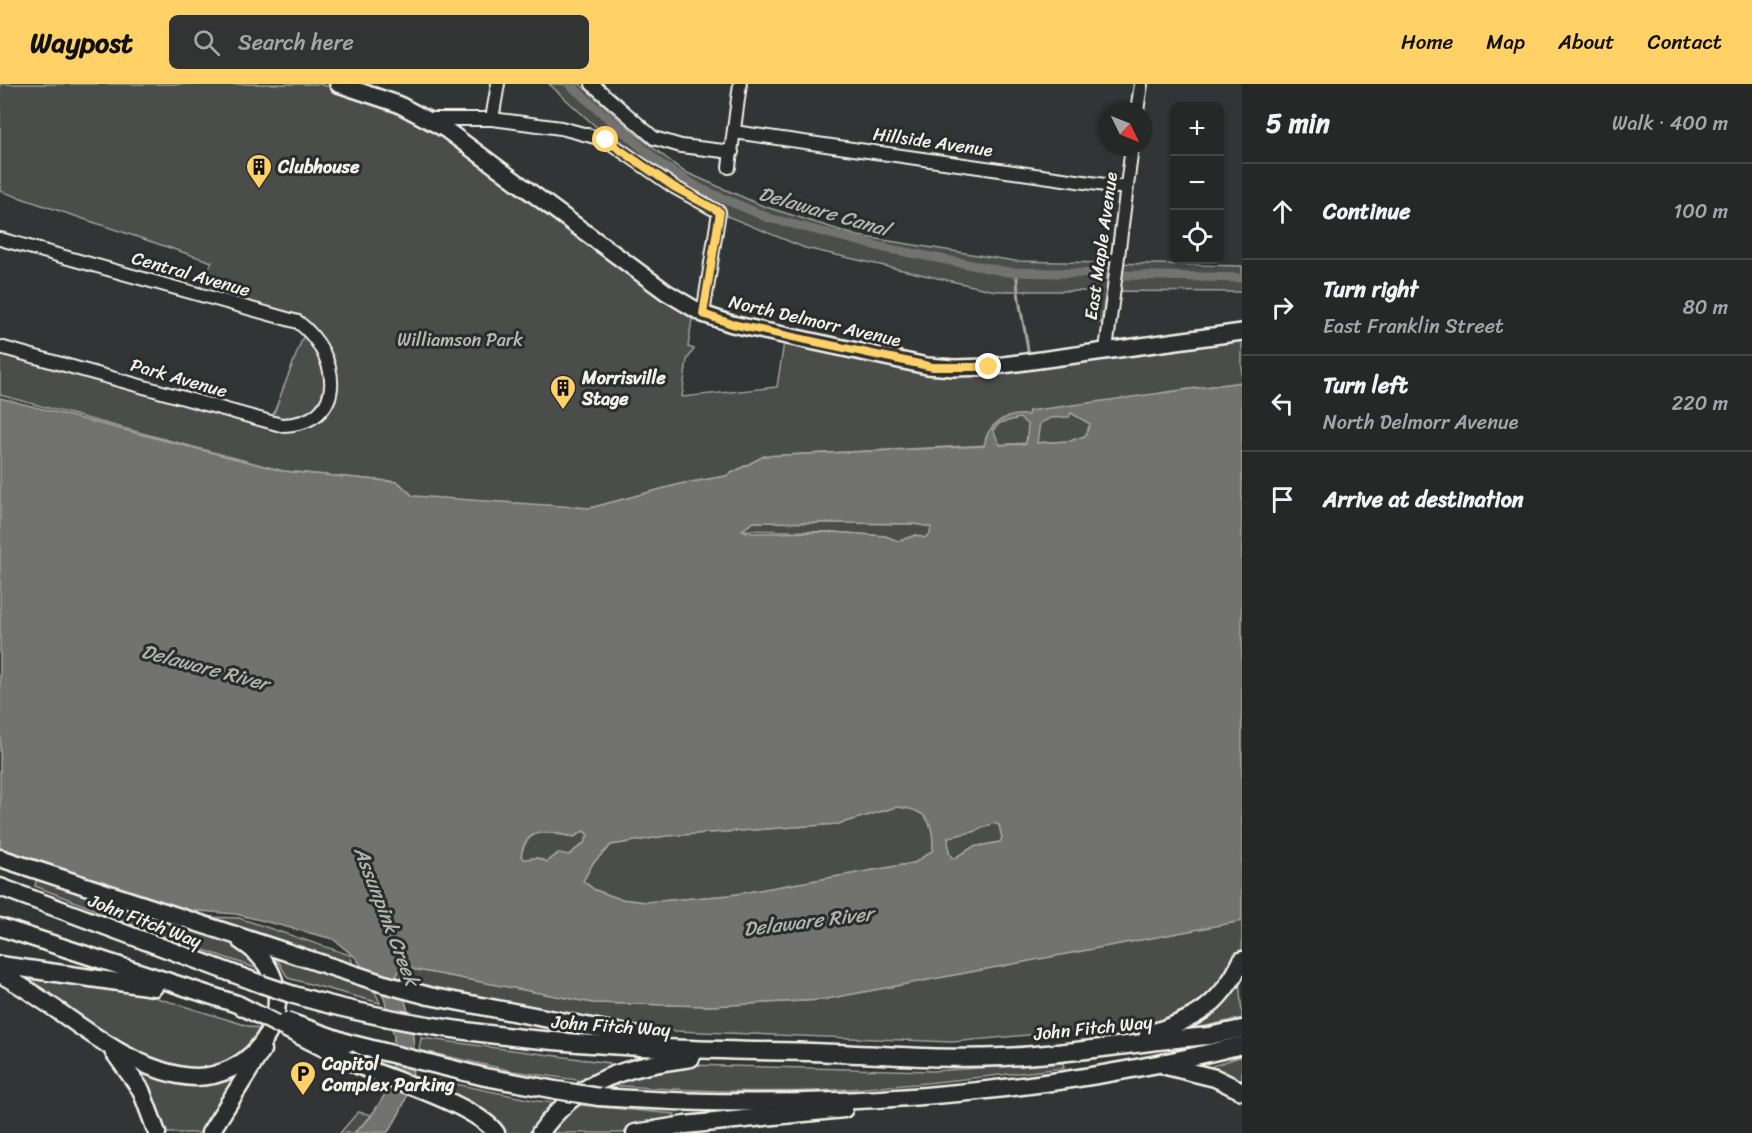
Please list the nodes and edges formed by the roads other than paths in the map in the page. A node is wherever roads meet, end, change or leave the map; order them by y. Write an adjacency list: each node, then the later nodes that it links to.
1 (338, 84): 7 (main road, North Delmorr Avenue)
2 (498, 84): 8 (street)
3 (592, 84): 10 (street)
4 (740, 84): 9 (street)
5 (1141, 84): 6 (street)
6 (1138, 102)
7 (428, 119): 8 (street); 15 (main road, North Delmorr Avenue)
8 (492, 119): 15 (street)
9 (734, 132): 10 (street); 13 (street, Hillside Avenue)
10 (732, 152): 12 (street)
11 (1131, 156): 13 (street, East Maple Avenue)
12 (729, 166)
13 (1126, 188): 18 (street, East Maple Avenue)
14 (0, 239): 19 (street, Central Avenue)
15 (703, 314): 18 (main road, North Delmorr Avenue)
16 (1242, 332): 18 (main road, North Delmorr Avenue)
17 (0, 347): 19 (street, Park Avenue)
18 (1106, 350)
19 (332, 388)
20 (0, 858): 23 (highway)
21 (0, 887): 33 (highway, John Fitch Way, bridge)
22 (0, 927): 27 (highway)
23 (223, 929): 29 (highway); 33 (highway)
24 (1242, 960): 31 (highway)
25 (0, 965): 27 (highway)
26 (0, 974): 30 (highway)
27 (233, 1002): 37 (highway, bridge); 40 (highway, bridge)
28 (1242, 1029): 31 (highway, John Fitch Way)
29 (268, 1036): 30 (highway); 39 (highway)
30 (106, 1043): 38 (highway)
31 (1110, 1045): 34 (highway, John Fitch Way)
32 (1242, 1045): 35 (highway)
33 (710, 1051): 34 (highway, John Fitch Way)
34 (776, 1052): 41 (highway)
35 (1160, 1065): 36 (highway); 37 (highway)
36 (1242, 1091)
37 (927, 1095): 42 (highway)
38 (157, 1133)
39 (210, 1133)
40 (496, 1133)
41 (540, 1133)
42 (635, 1133)

